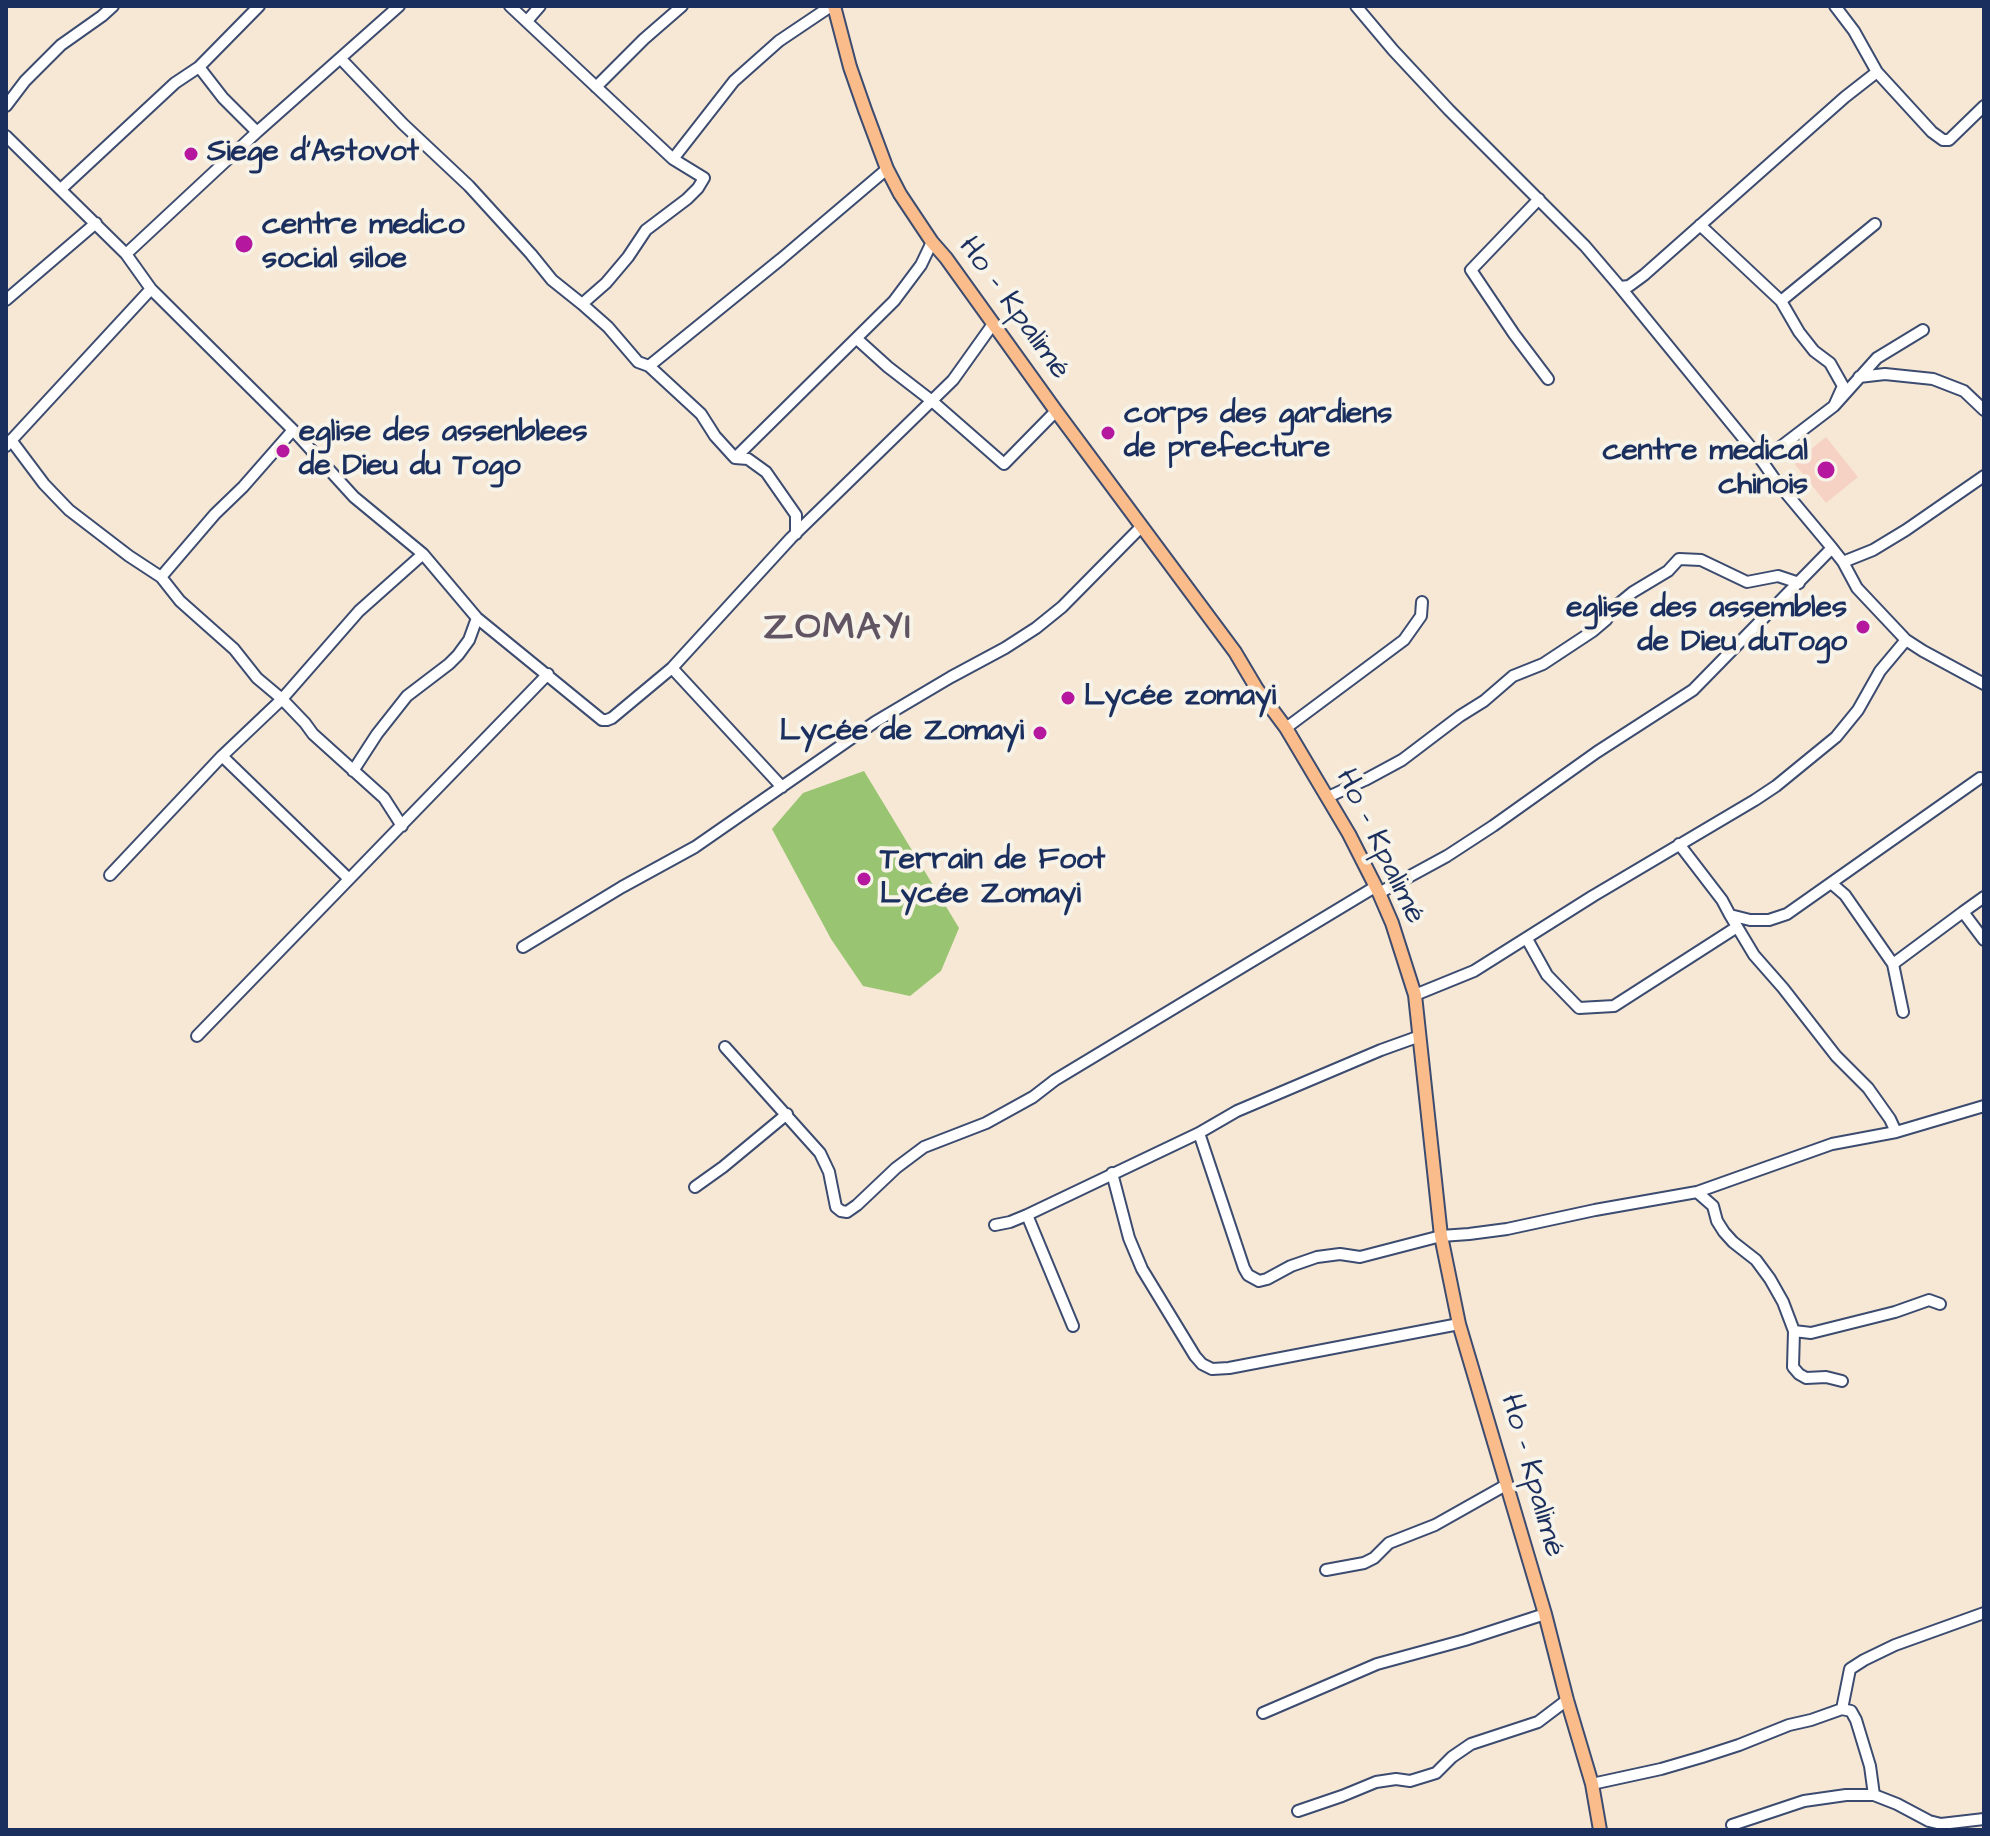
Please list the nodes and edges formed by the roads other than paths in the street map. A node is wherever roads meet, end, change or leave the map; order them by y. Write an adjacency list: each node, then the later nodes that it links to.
1 (113, 6): 15 (street)
2 (259, 6): 12 (street)
3 (399, 6): 11 (street)
4 (510, 6): 10 (street)
5 (540, 6): 10 (street)
6 (682, 6): 14 (street)
7 (832, 6): 19 (street); 20 (main road, Ho - Kpalimé)
8 (1356, 6): 22 (street)
9 (1835, 6): 13 (street)
10 (527, 21): 14 (street)
11 (341, 59): 17 (street); 32 (street)
12 (199, 67): 17 (street); 21 (street)
13 (1877, 72): 16 (street); 25 (street)
14 (596, 87): 19 (street)
15 (6, 106)
16 (1984, 106)
17 (257, 132): 27 (street)
18 (6, 136): 21 (street)
19 (673, 159): 32 (street)
20 (887, 169): 26 (main road, Ho - Kpalimé); 36 (street)
21 (61, 189): 23 (street)
22 (1539, 199): 28 (street); 38 (street)
23 (96, 223): 27 (street); 30 (street)
24 (1875, 224): 31 (street)
25 (1700, 225): 28 (street); 31 (street)
26 (932, 242): 33 (main road, Ho - Kpalimé); 35 (street)
27 (126, 254): 29 (street)
28 (1620, 287): 46 (street)
29 (151, 289): 43 (street); 44 (street)
30 (6, 300)
31 (1781, 301): 40 (street)
32 (582, 304): 36 (street)
33 (993, 324): 39 (street); 42 (main road, Ho - Kpalimé)
34 (1923, 330): 37 (street)
35 (857, 339): 39 (street); 45 (street)
36 (649, 366): 45 (street)
37 (1859, 377): 40 (street); 41 (street)
38 (1548, 379)
39 (932, 401): 42 (street); 49 (street)
40 (1834, 406): 46 (street)
41 (1984, 410)
42 (1056, 411): 48 (main road, Ho - Kpalimé)
43 (293, 430): 51 (street); 53 (street)
44 (9, 443): 53 (street)
45 (735, 458): 49 (street)
46 (1762, 461): 50 (street)
47 (1984, 476): 52 (street)
48 (1142, 526): 62 (main road, Ho - Kpalimé); 66 (street)
49 (796, 534): 58 (street)
50 (1832, 548): 52 (street); 54 (street)
51 (423, 554): 56 (street); 61 (street)
52 (1843, 562): 57 (street)
53 (161, 577): 61 (street)
54 (1799, 583): 67 (street); 73 (street)
55 (1422, 602): 62 (street)
56 (477, 618): 59 (street); 64 (street)
57 (1906, 640): 60 (street); 69 (street)
58 (672, 668): 59 (street); 66 (street)
59 (548, 674): 68 (street)
60 (1984, 684)
61 (282, 699): 63 (street); 64 (street)
62 (1286, 728): 67 (main road, Ho - Kpalimé)
63 (222, 756): 70 (street); 71 (street)
64 (353, 771): 68 (street)
65 (1980, 778): 72 (street)
66 (782, 787): 80 (street)
67 (1328, 797): 73 (main road, Ho - Kpalimé)
68 (402, 826): 71 (street)
69 (1679, 844): 76 (street); 78 (street)
70 (110, 875)
71 (349, 879): 84 (street)
72 (1831, 883): 76 (street); 81 (street)
73 (1377, 890): 82 (main road, Ho - Kpalimé); 88 (street)
74 (1984, 897): 75 (street)
75 (1963, 912): 79 (street); 81 (street)
76 (1730, 915): 77 (street)
77 (1737, 927): 78 (street); 89 (street)
78 (1527, 939): 82 (street)
79 (1984, 940)
80 (523, 947)
81 (1893, 964): 83 (street)
82 (1415, 995): 85 (main road, Ho - Kpalimé)
83 (1903, 1012)
84 (197, 1036)
85 (1420, 1036): 90 (street); 96 (main road, Ho - Kpalimé)
86 (725, 1047): 88 (street)
87 (1984, 1106): 89 (street)
88 (787, 1114): 92 (street)
89 (1896, 1132): 93 (street)
90 (1199, 1133): 91 (street); 96 (street)
91 (1112, 1173): 94 (street); 98 (street)
92 (695, 1187)
93 (1697, 1192): 96 (street); 100 (street)
94 (1027, 1215): 95 (street); 99 (street)
95 (995, 1225)
96 (1441, 1236): 98 (main road, Ho - Kpalimé)
97 (1940, 1304): 100 (street)
98 (1459, 1324): 102 (main road, Ho - Kpalimé)
99 (1073, 1326)
100 (1794, 1331): 101 (street)
101 (1842, 1381)
102 (1506, 1485): 103 (street); 105 (main road, Ho - Kpalimé)
103 (1326, 1570)
104 (1984, 1613): 107 (street)
105 (1545, 1614): 106 (main road, Ho - Kpalimé); 108 (street)
106 (1567, 1700): 109 (main road, Ho - Kpalimé); 111 (street)
107 (1842, 1709): 109 (street); 110 (street)
108 (1263, 1713)
109 (1592, 1784): 114 (main road, Ho - Kpalimé)
110 (1874, 1795): 112 (street); 113 (street)
111 (1298, 1811)
112 (1984, 1819)
113 (1732, 1825)
114 (1599, 1829)

